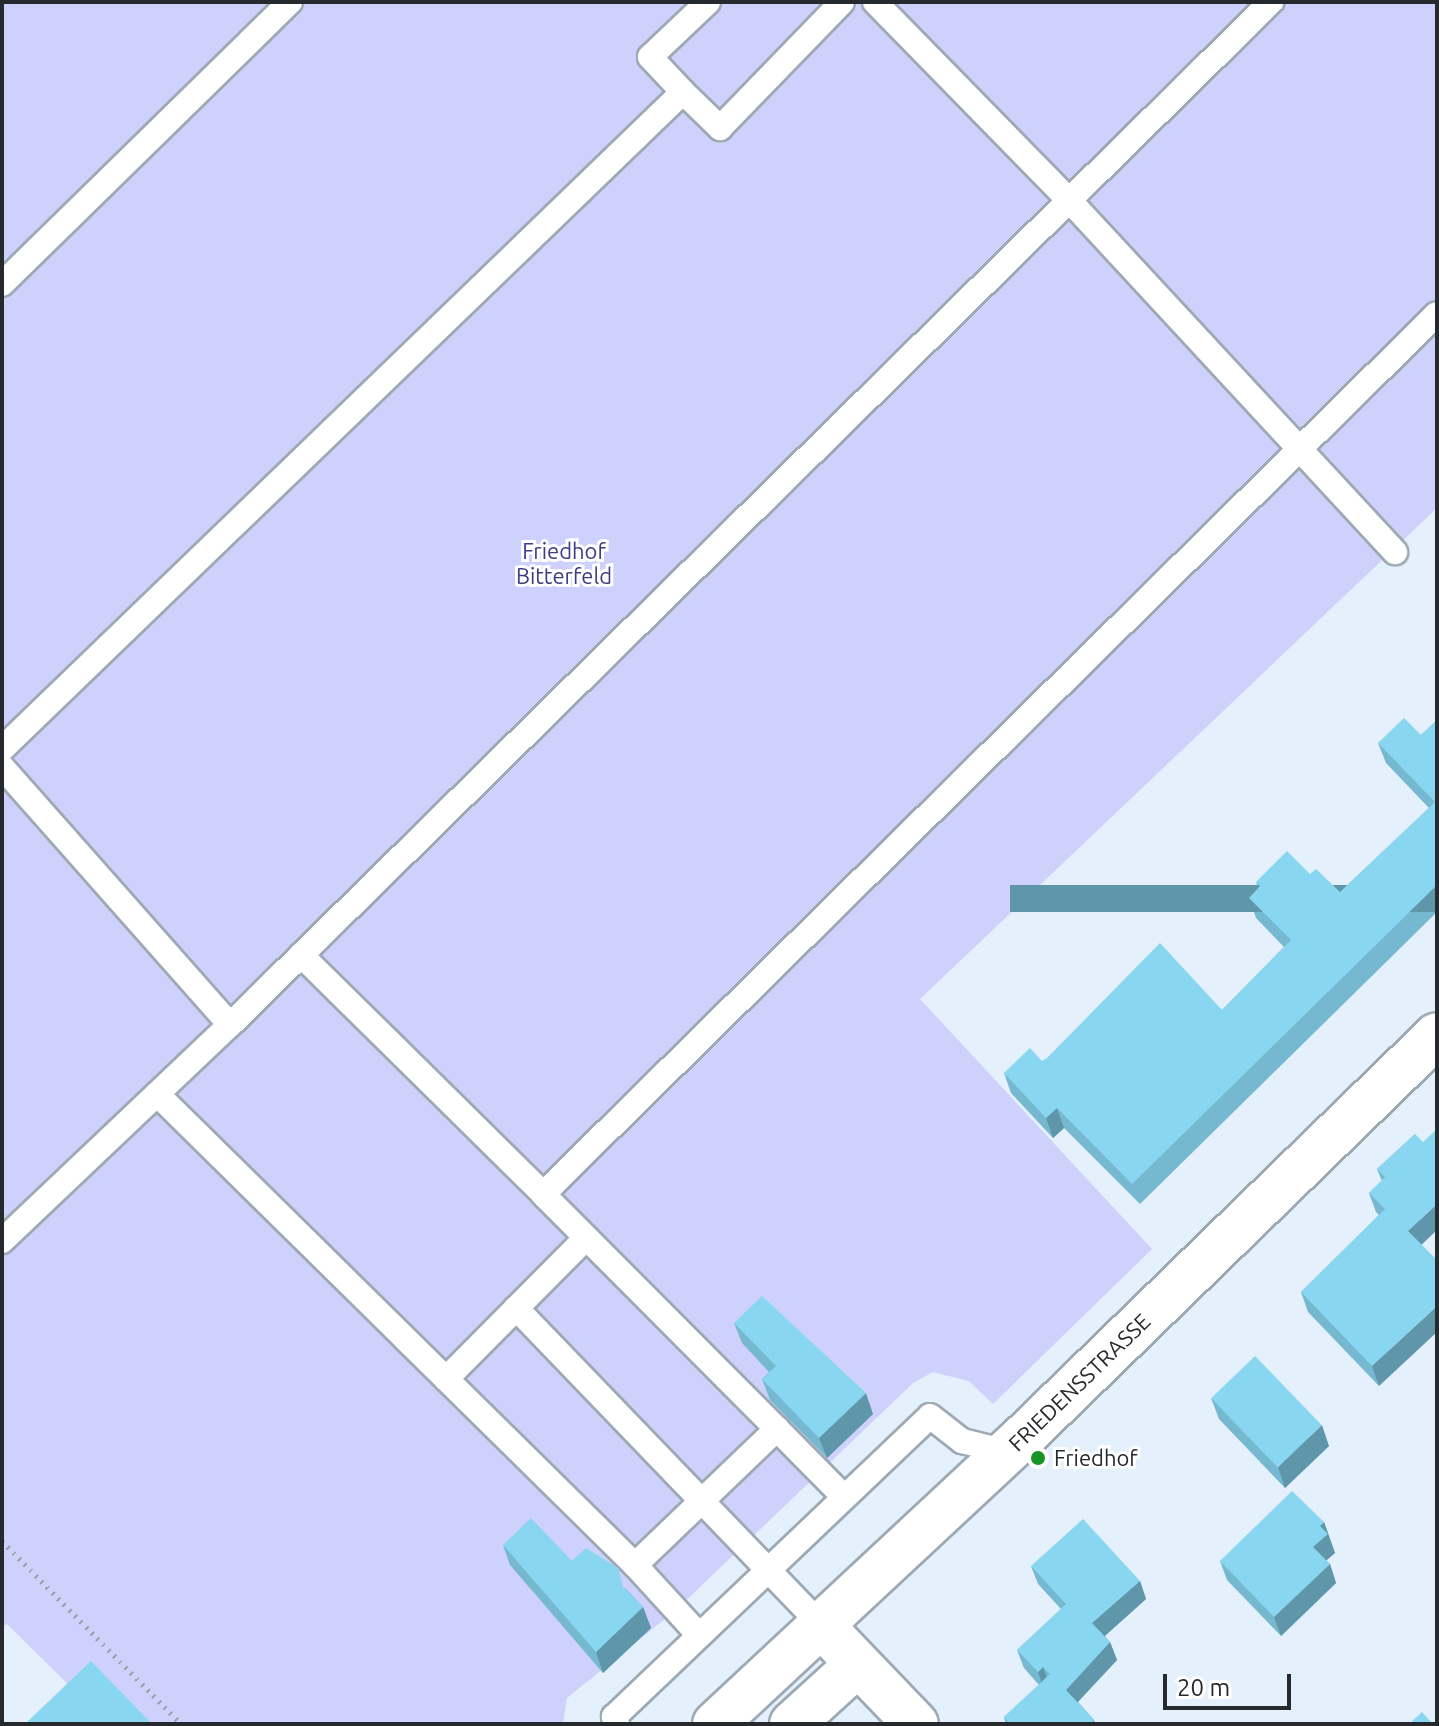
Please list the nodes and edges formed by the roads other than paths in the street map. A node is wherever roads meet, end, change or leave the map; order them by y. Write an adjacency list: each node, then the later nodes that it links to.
1 (290, 2): 8 (lane)
2 (708, 2): 6 (lane)
3 (842, 2): 6 (lane)
4 (875, 2): 7 (lane)
5 (1271, 2): 7 (lane)
6 (683, 92): 12 (lane)
7 (1069, 200): 10 (lane); 14 (lane)
8 (2, 284)
9 (1437, 314): 10 (lane)
10 (1298, 447): 11 (lane); 18 (lane)
11 (1395, 552)
12 (2, 749)
13 (2, 767): 15 (lane)
14 (301, 955): 15 (lane); 18 (lane)
15 (230, 1025): 17 (lane)
16 (1437, 1035): 24 (street, FRIEDENSSTRASSE)
17 (157, 1094): 20 (lane); 22 (lane)
18 (543, 1194): 19 (lane)
19 (586, 1238): 21 (lane); 23 (lane)
20 (2, 1241)
21 (516, 1308): 22 (lane); 26 (lane)
22 (446, 1379): 27 (lane)
23 (777, 1429): 25 (lane); 26 (lane)
24 (1007, 1452): 25 (lane); 29 (street, FRIEDENSSTRASSE)
25 (844, 1497): 28 (lane)
26 (702, 1501): 27 (lane); 28 (lane)
27 (635, 1565): 30 (lane)
28 (767, 1569): 29 (lane); 30 (lane)
29 (821, 1625): 31 (street); 33 (street, FRIEDENSSTRASSE)
30 (699, 1635): 32 (lane)
31 (858, 1664): 34 (street); 35 (street)
32 (617, 1724)
33 (715, 1724)
34 (792, 1724)
35 (916, 1724)

